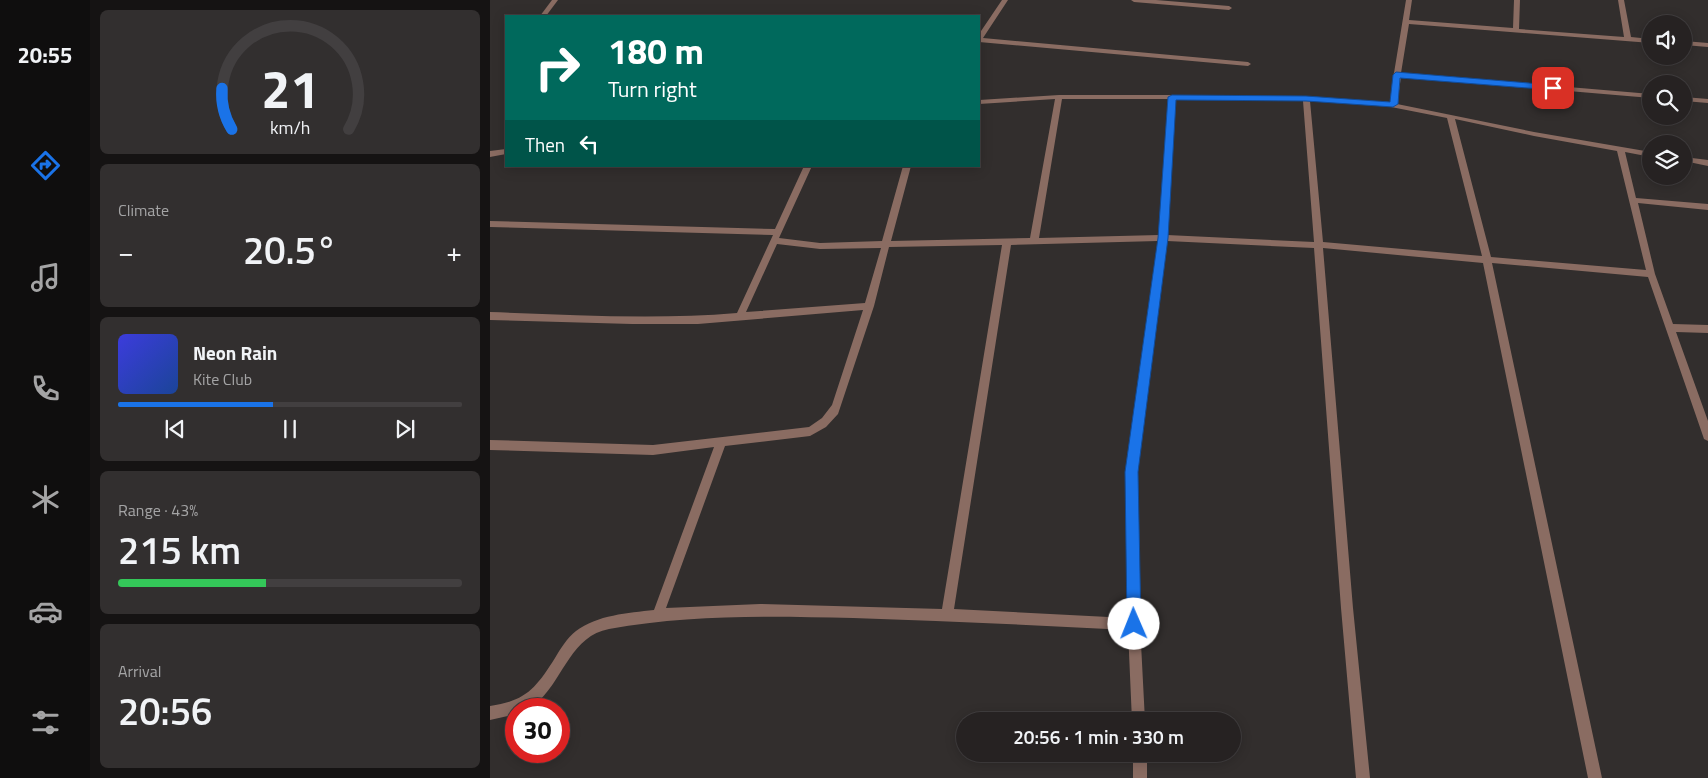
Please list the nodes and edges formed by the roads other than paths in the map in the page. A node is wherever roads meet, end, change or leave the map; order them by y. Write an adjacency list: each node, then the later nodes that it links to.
1 (555, 0): 9 (street)
2 (1005, 0): 12 (street)
3 (1134, 0): 7 (street)
4 (1409, 0): 10 (street)
5 (1516, 0): 11 (street)
6 (1621, 0): 14 (street)
7 (1206, 3): 8 (street)
8 (1229, 8)
9 (544, 15)
10 (1405, 22): 11 (street); 19 (street)
11 (1516, 30): 14 (street)
12 (980, 38)
13 (980, 39): 18 (street)
14 (1628, 39): 15 (street)
15 (1642, 40)
16 (1692, 44): 17 (street)
17 (1708, 45)
18 (1248, 64)
19 (1396, 75): 20 (street); 27 (street)
20 (1642, 95)
21 (1059, 97): 22 (street); 26 (street); 43 (street)
22 (1172, 97): 23 (street); 41 (street)
23 (1306, 99): 27 (street); 46 (street)
24 (1692, 100): 25 (street)
25 (1708, 101)
26 (980, 102)
27 (1393, 104): 28 (street)
28 (1450, 116): 29 (street); 47 (street)
29 (1620, 150): 31 (street); 37 (street)
30 (505, 152): 32 (street)
31 (1642, 153)
32 (490, 154)
33 (1692, 160): 34 (street)
34 (1708, 163)
35 (808, 167): 40 (street)
36 (907, 167): 45 (street)
37 (1632, 200): 38 (street); 48 (street)
38 (1708, 206)
39 (490, 224): 40 (street)
40 (779, 232): 42 (street)
41 (1163, 238): 43 (street); 46 (street); 59 (street)
42 (774, 241): 45 (street); 51 (street)
43 (1034, 241): 44 (street)
44 (1007, 242): 45 (street); 58 (street)
45 (886, 245): 49 (street)
46 (1319, 245): 47 (street); 64 (street)
47 (1487, 259): 48 (street); 65 (street)
48 (1651, 274): 52 (street)
49 (869, 306): 51 (street); 55 (street)
50 (490, 316): 51 (street)
51 (740, 316)
52 (1670, 328): 53 (street); 54 (street)
53 (1708, 329)
54 (1708, 436)
55 (722, 442): 56 (street); 57 (street)
56 (490, 445)
57 (658, 614): 58 (street); 61 (street)
58 (947, 614): 59 (street)
59 (1134, 624): 60 (street)
60 (1139, 712)
61 (490, 713)
62 (1140, 762): 63 (street)
63 (1140, 778)
64 (1362, 778)
65 (1595, 778)

